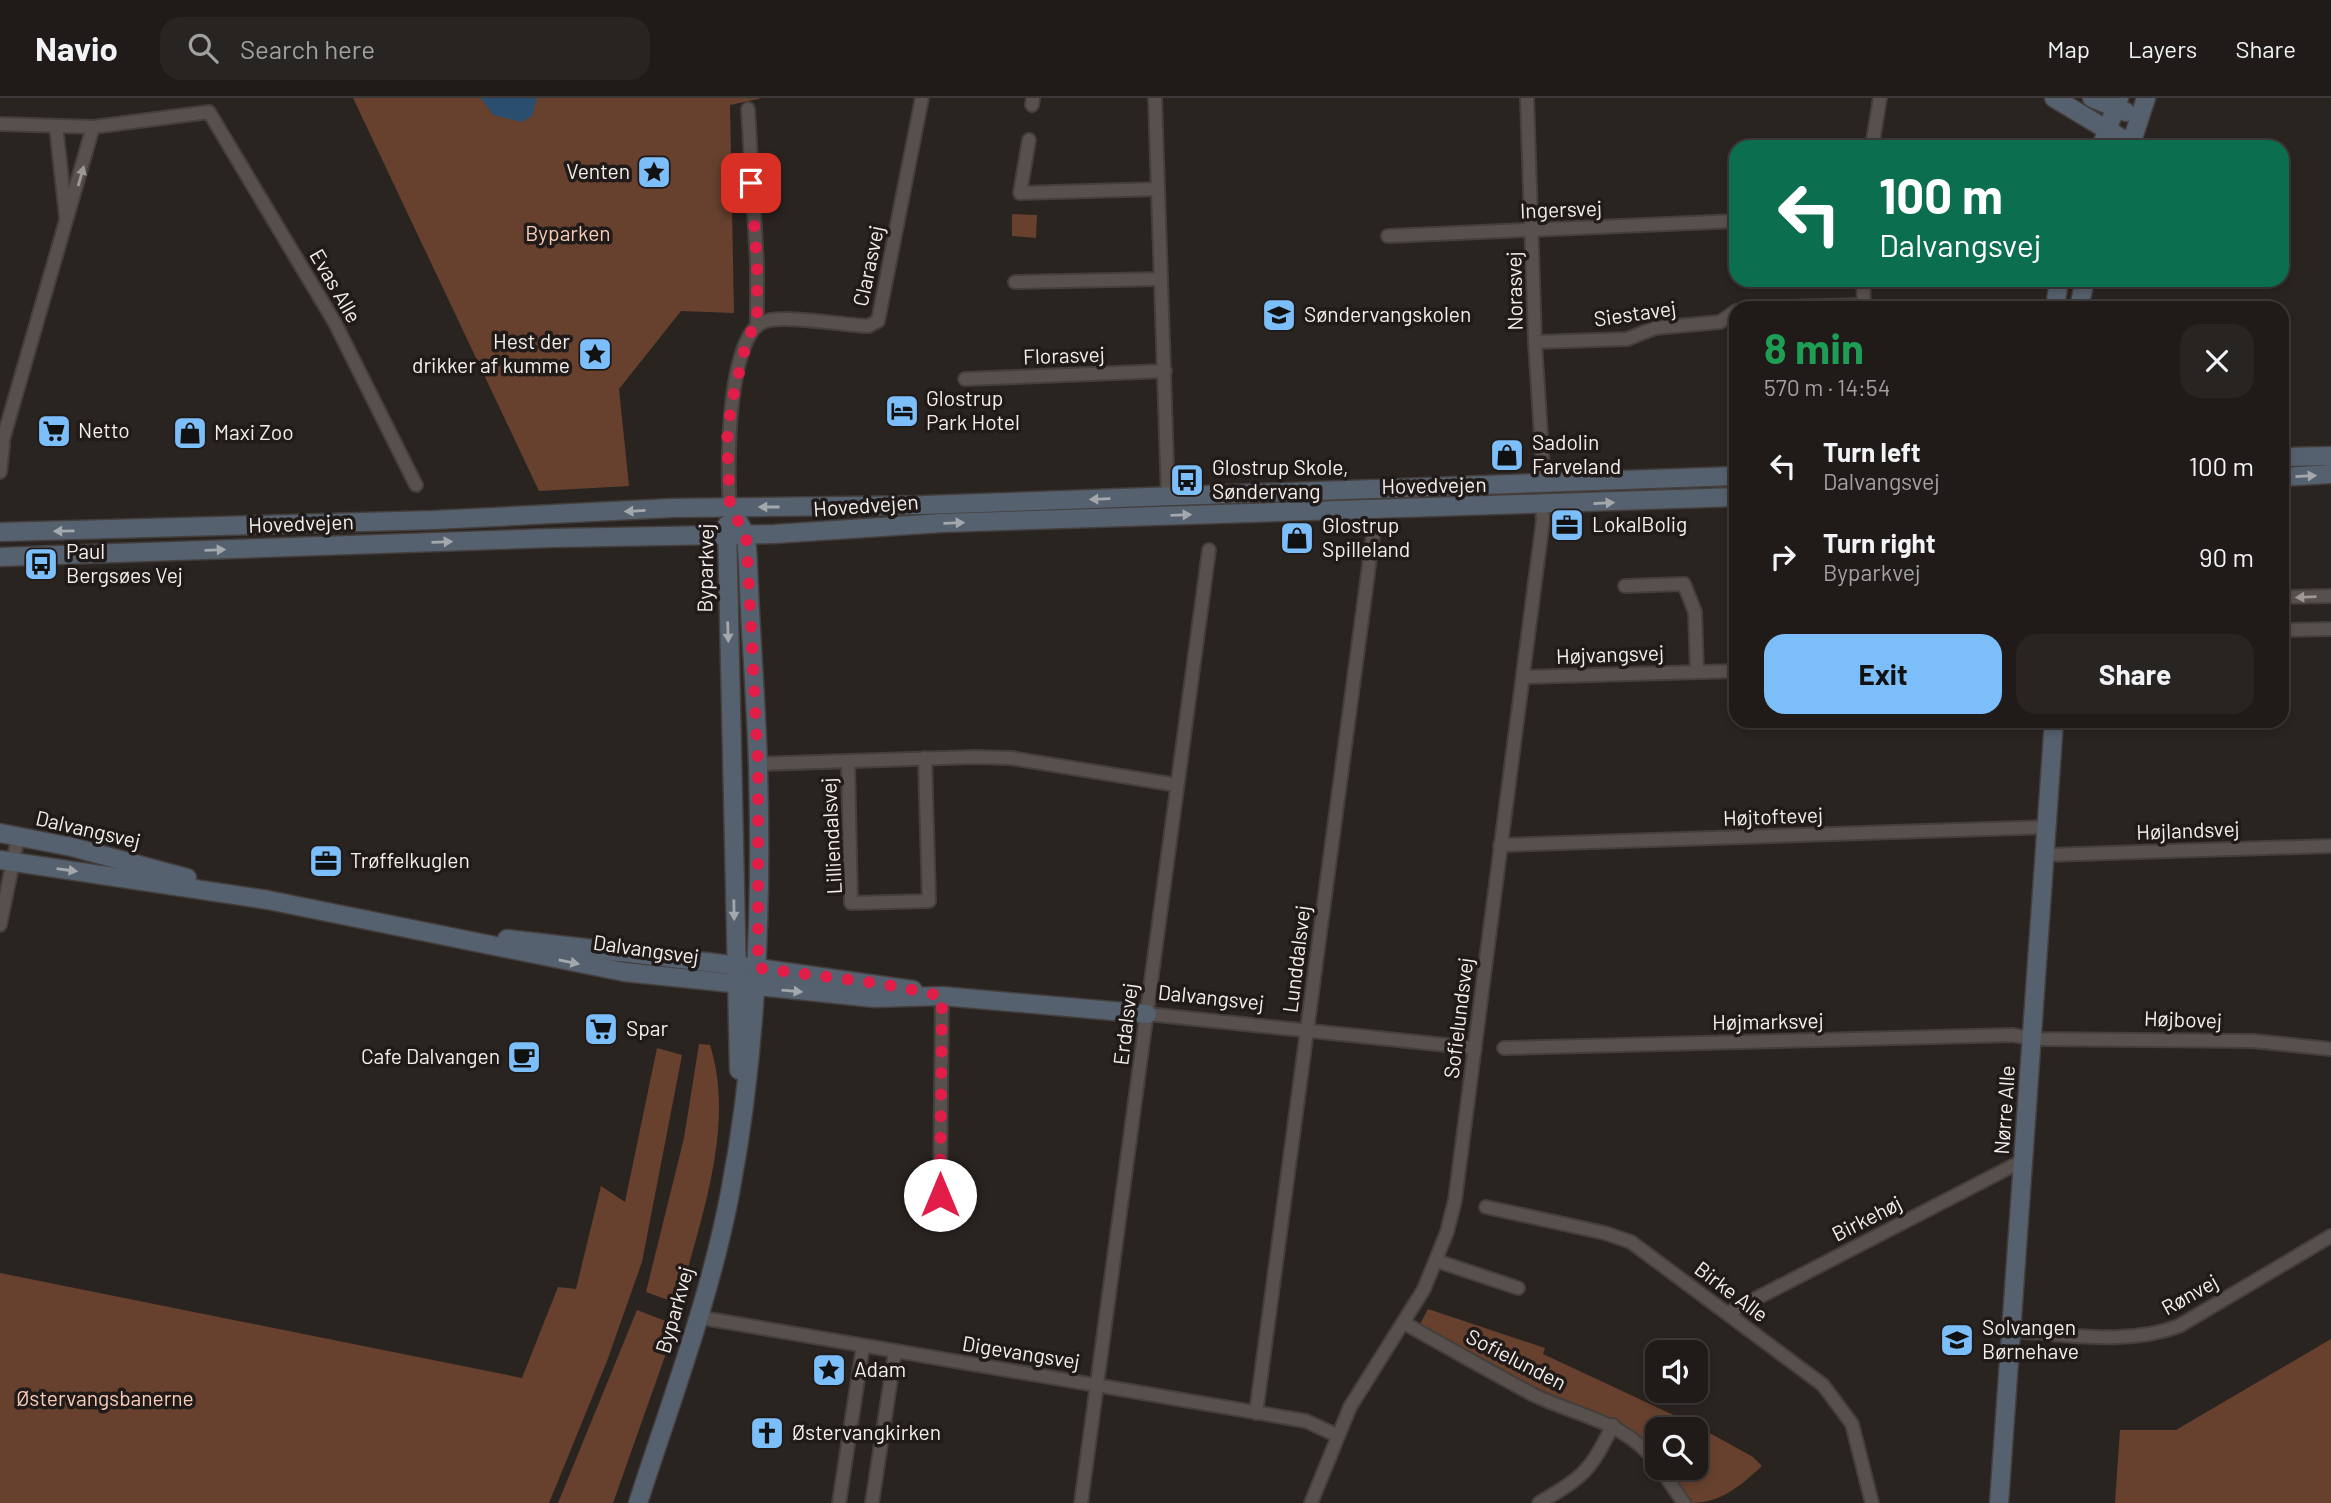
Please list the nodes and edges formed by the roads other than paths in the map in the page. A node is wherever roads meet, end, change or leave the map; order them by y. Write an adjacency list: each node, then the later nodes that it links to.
1 (922, 98): 26 (street, Clarasvej)
2 (1155, 98): 18 (street)
3 (1527, 98): 21 (street, Norasvej)
4 (1880, 98): 16 (street)
5 (2054, 98): 14 (street)
6 (2092, 98): 8 (street)
7 (2146, 98): 10 (street)
8 (2117, 103): 10 (street); 14 (street)
9 (748, 109): 26 (street)
10 (2139, 117): 17 (street)
11 (0, 124): 12 (street)
12 (57, 126): 13 (street); 20 (street)
13 (93, 127): 20 (street, one-way to 13); 38 (street, Evas Alle)
14 (2104, 138)
15 (1029, 140): 18 (street)
16 (1873, 140)
17 (2132, 140)
18 (1158, 189): 23 (street)
19 (1729, 221): 21 (street, Ingersvej)
20 (67, 224): 30 (street)
21 (1533, 230): 22 (street, Ingersvej); 27 (street, Norasvej)
22 (1388, 236)
23 (1161, 279): 24 (street); 28 (street)
24 (1015, 282)
25 (1729, 316): 27 (street, Siestavej)
26 (757, 324): 42 (street)
27 (1535, 342): 37 (street, Norasvej)
28 (1165, 371): 29 (street, Florasvej); 39 (street)
29 (965, 379)
30 (1, 447): 33 (street)
31 (2331, 456): 32 (street)
32 (2289, 457)
33 (0, 472)
34 (2331, 474): 36 (street, one-way to 34)
35 (1729, 476): 37 (street, Hovedvejen)
36 (2289, 477)
37 (1544, 482): 39 (street, Hovedvejen); 44 (street)
38 (416, 485)
39 (1168, 496): 42 (street, Hovedvejen, one-way to 42)
40 (1729, 497): 41 (street, Hovedvejen, one-way to 40)
41 (1542, 506): 44 (street, Hovedvejen); 57 (street, Sofielundsvej)
42 (730, 507): 45 (street, Hovedvejen, one-way to 45); 46 (street, Byparkvej); 47 (street, Byparkvej)
43 (1373, 510): 44 (street, Hovedvejen); 47 (street, Hovedvejen, one-way to 43); 79 (street, Lunddalsvej)
44 (1396, 510)
45 (0, 533)
46 (724, 535): 47 (street, Hovedvejen); 49 (street, Hovedvejen, one-way to 46); 73 (street, Byparkvej, one-way to 73)
47 (746, 535): 61 (street, Byparkvej)
48 (1209, 550): 62 (street, Erdalsvej)
49 (0, 557)
50 (1625, 586): 56 (street)
51 (2331, 596): 52 (street, one-way to 52)
52 (2289, 597)
53 (2331, 629): 54 (street)
54 (2289, 630)
55 (1729, 671): 56 (street, Højvangsvej)
56 (1697, 672): 57 (street, Højvangsvej)
57 (1523, 677): 66 (street, Sofielundsvej)
58 (2054, 728): 63 (street, Nørre Alle)
59 (925, 758): 60 (street, Lilliendalsvej); 60 (street, Lilliendalsvej); 62 (street, Lilliendalsvej)
60 (848, 761): 61 (street, Lilliendalsvej)
61 (758, 764): 74 (street, Byparkvej)
62 (1177, 785): 78 (street, Erdalsvej)
63 (2047, 827): 66 (street, Højtoftevej); 68 (street, Nørre Alle)
64 (0, 833): 65 (street, Dalvangsvej)
65 (18, 837): 69 (street, Dalvangsvej); 70 (street, Dalvangsvej)
66 (1500, 845): 81 (street, Sofielundsvej)
67 (2331, 846): 68 (street, Højlandsvej)
68 (2046, 855): 80 (street, Nørre Alle)
69 (7, 861): 70 (street, Dalvangsvej, one-way to 70); 71 (street)
70 (268, 900): 72 (street, Dalvangsvej)
71 (0, 925)
72 (430, 932): 73 (street, Dalvangsvej); 75 (street, Dalvangsvej, one-way to 75)
73 (734, 965): 74 (street, Dalvangsvej); 75 (street, Byparkvej)
74 (758, 968): 76 (street, Byparkvej); 77 (street, Dalvangsvej)
75 (735, 985): 76 (street, Dalvangsvej); 84 (street, Byparkvej)
76 (756, 988): 77 (street, Dalvangsvej, one-way to 77); 84 (street, Byparkvej)
77 (942, 996): 78 (street, Dalvangsvej); 86 (street)
78 (1147, 1014): 79 (street, Dalvangsvej); 97 (street, Erdalsvej)
79 (1307, 1031): 81 (street, Dalvangsvej); 98 (street, Lunddalsvej)
80 (2033, 1039): 82 (street, Højmarksvej); 83 (street, Højbovej); 85 (street, Nørre Alle)
81 (1475, 1048): 89 (street, Sofielundsvej)
82 (1504, 1048)
83 (2331, 1049)
84 (741, 1126): 92 (street, Byparkvej)
85 (2024, 1160): 91 (street, Birkehøj); 94 (street, Nørre Alle)
86 (940, 1195)
87 (1486, 1207): 91 (street, Birke Alle)
88 (2331, 1236): 94 (street, Rønvej)
89 (1437, 1261): 90 (street); 93 (street, Sofielundsvej)
90 (1518, 1288)
91 (1728, 1313): 110 (street, Birke Alle)
92 (697, 1317): 95 (street, Digevangsvej); 103 (street, Byparkvej)
93 (1405, 1323): 99 (street, Sofielunden); 100 (street, Sofielundsvej)
94 (2011, 1331): 111 (street, Nørre Alle)
95 (863, 1346): 96 (street, Digevangsvej); 104 (street)
96 (895, 1352): 97 (street, Digevangsvej); 105 (street)
97 (1099, 1386): 98 (street, Digevangsvej); 106 (street, Erdalsvej)
98 (1256, 1413): 100 (street, Digevangsvej)
99 (1613, 1425): 101 (street, Sofielunden); 108 (street)
100 (1336, 1436): 107 (street, Sofielundsvej)
101 (1645, 1451)
102 (1668, 1480): 109 (street, Sofielunden)
103 (638, 1503)
104 (839, 1503)
105 (872, 1503)
106 (1081, 1503)
107 (1311, 1503)
108 (1539, 1503)
109 (1684, 1503)
110 (1872, 1503)
111 (1999, 1503)

